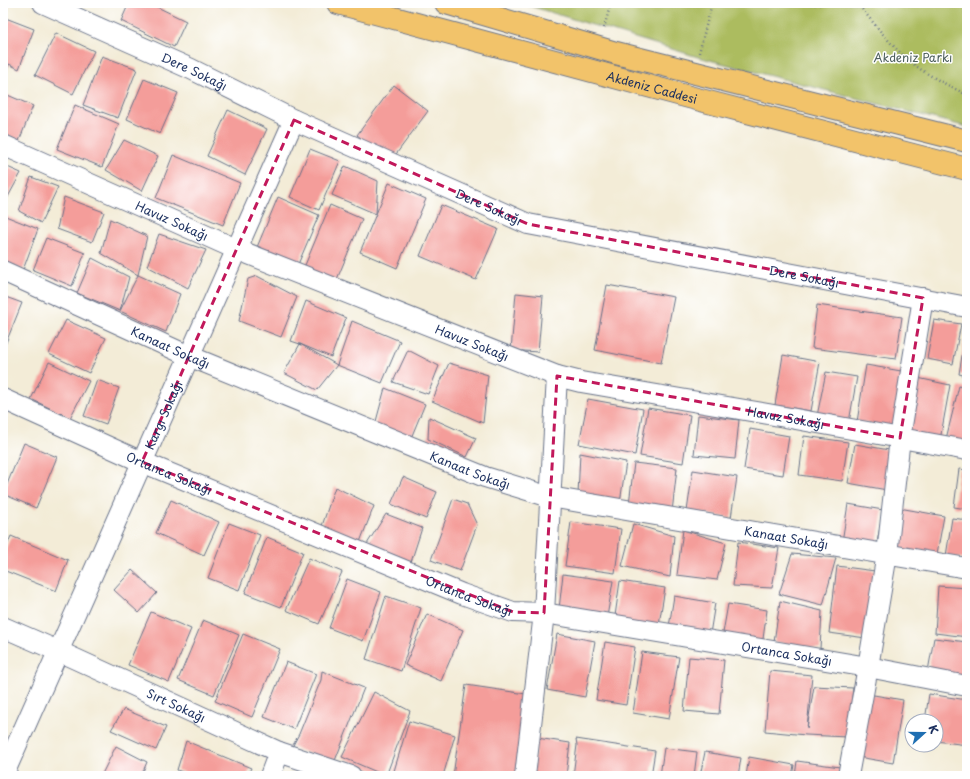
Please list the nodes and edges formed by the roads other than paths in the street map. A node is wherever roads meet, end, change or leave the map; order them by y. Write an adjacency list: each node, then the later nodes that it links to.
1 (43, 3): 4 (street, Dere Sokağı)
2 (338, 3): 7 (main road, Akdeniz Caddesi)
3 (446, 3): 5 (main road, Akdeniz Caddesi)
4 (294, 120): 8 (street, Kargı Sokağı); 10 (street, Dere Sokağı)
5 (967, 140)
6 (3, 146): 8 (street, Havuz Sokağı)
7 (967, 169)
8 (236, 249): 12 (street, Kargı Sokağı); 13 (street, Havuz Sokağı)
9 (3, 271): 12 (street, Kanaat Sokağı)
10 (923, 298): 11 (street, Dere Sokağı); 15 (street)
11 (967, 307)
12 (189, 356): 17 (street, Kargı Sokağı); 18 (street, Kanaat Sokağı)
13 (557, 376): 15 (street, Havuz Sokağı); 18 (street)
14 (3, 398): 17 (street, Ortanca Sokağı)
15 (900, 438): 16 (street, Havuz Sokağı); 19 (street)
16 (967, 450)
17 (142, 462): 21 (street, Ortanca Sokağı); 23 (street, Kargı Sokağı)
18 (550, 496): 19 (street, Kanaat Sokağı); 21 (street)
19 (887, 554): 20 (street, Kanaat Sokağı); 24 (street)
20 (967, 568)
21 (544, 613): 24 (street, Ortanca Sokağı); 30 (street)
22 (3, 627): 23 (street, Sırt Sokağı)
23 (58, 651): 26 (street, Sırt Sokağı); 27 (street, Kargı Sokağı)
24 (868, 667): 25 (street, Ortanca Sokağı); 31 (street)
25 (967, 686)
26 (279, 752): 28 (street); 29 (street, Sırt Sokağı)
27 (3, 776)
28 (270, 776)
29 (351, 776)
30 (525, 776)
31 (848, 776)

